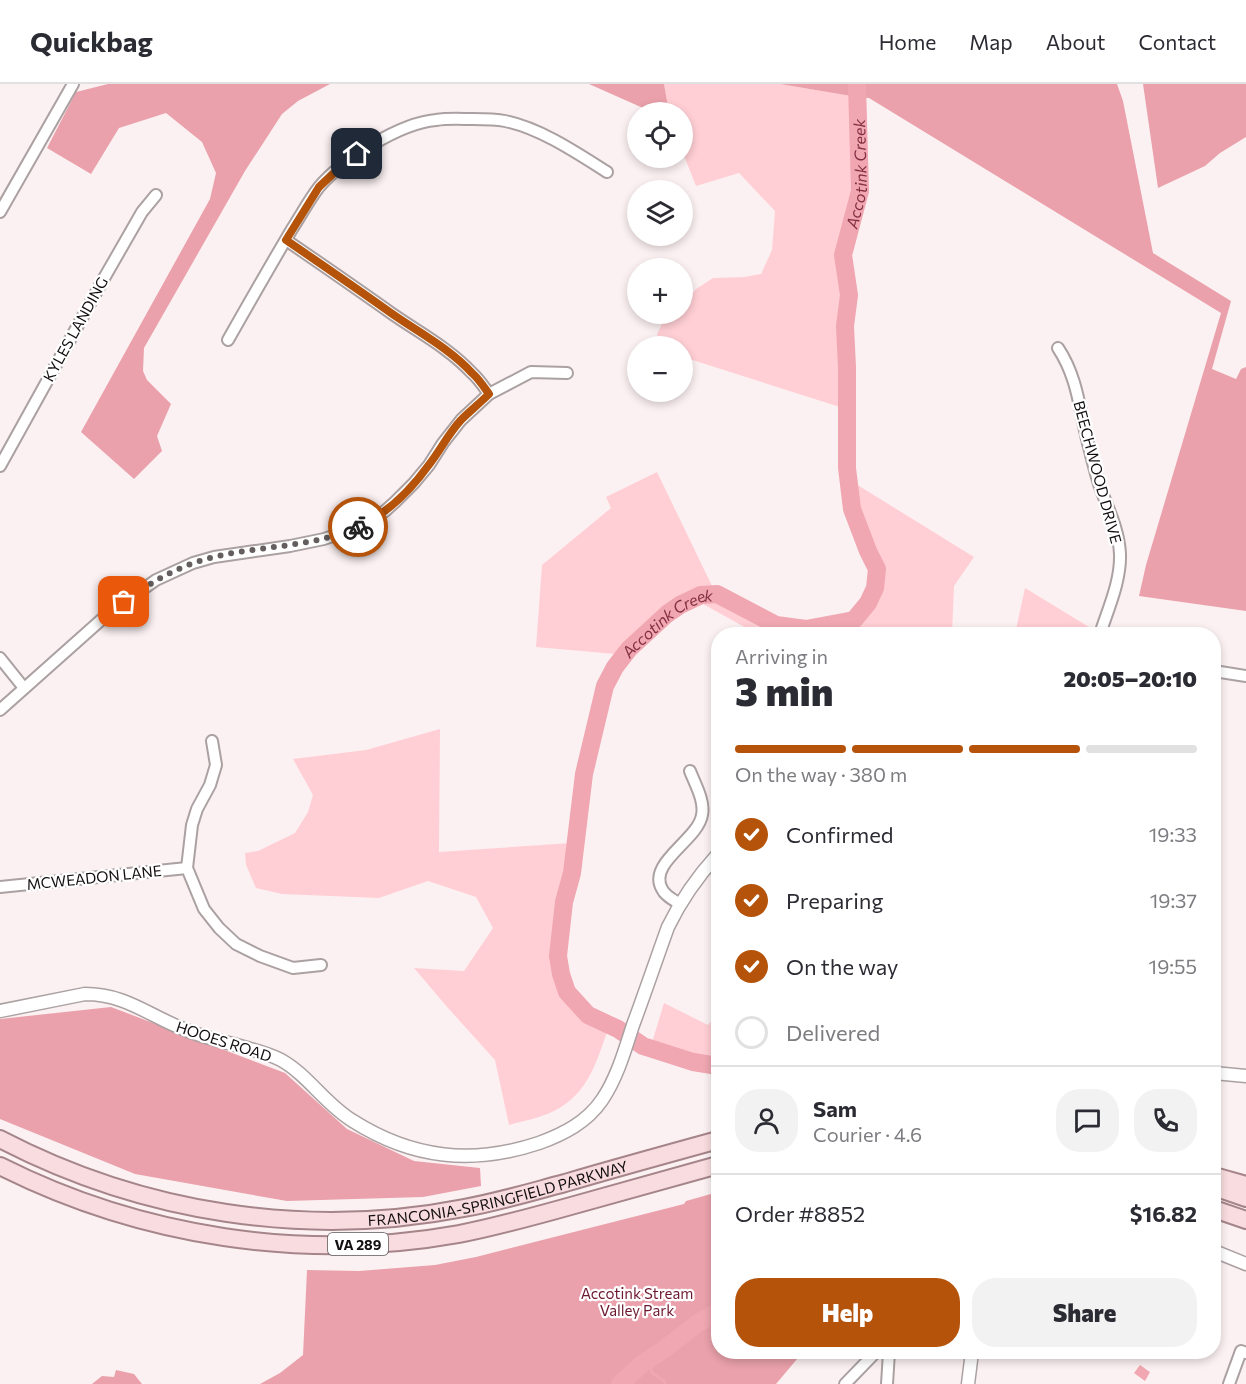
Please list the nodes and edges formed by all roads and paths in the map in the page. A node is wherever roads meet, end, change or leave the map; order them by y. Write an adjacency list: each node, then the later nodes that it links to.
1 (73, 84): 4 (street)
2 (607, 172): 5 (street)
3 (156, 195): 10 (street, KYLES LANDING)
4 (0, 212)
5 (286, 240): 6 (street); 9 (street)
6 (228, 340)
7 (1058, 348): 11 (street, BEECHWOOD DRIVE)
8 (567, 373): 9 (street)
9 (489, 394): 15 (street)
10 (0, 466)
11 (1103, 627)
12 (0, 658): 15 (street)
13 (1221, 672): 14 (street)
14 (1246, 676)
15 (24, 688): 16 (street)
16 (0, 710)
17 (212, 741): 20 (street)
18 (690, 771): 22 (street)
19 (711, 862): 22 (street, HOOES ROAD)
20 (187, 868): 21 (street, MCWEADON LANE); 23 (street)
21 (0, 887)
22 (680, 904): 24 (street, HOOES ROAD)
23 (321, 965)
24 (0, 1011)
25 (1221, 1074): 26 (street)
26 (1246, 1076)
27 (0, 1139): 28 (main road, FRANCONIA-SPRINGFIELD PARKWAY / VA 289)
28 (711, 1142)
29 (0, 1166): 30 (main road, FRANCONIA-SPRINGFIELD PARKWAY / VA 289)
30 (711, 1167)
31 (1221, 1177): 32 (main road)
32 (1246, 1185)
33 (1221, 1189): 34 (main road)
34 (1246, 1198)
35 (1221, 1211): 36 (main road)
36 (1246, 1220)
37 (1221, 1254): 38 (street)
38 (1246, 1264)
39 (1246, 1353): 46 (street)
40 (869, 1359): 43 (street)
41 (888, 1359): 44 (street)
42 (971, 1359): 45 (street)
43 (845, 1384)
44 (886, 1384)
45 (968, 1384)
46 (1229, 1384)

